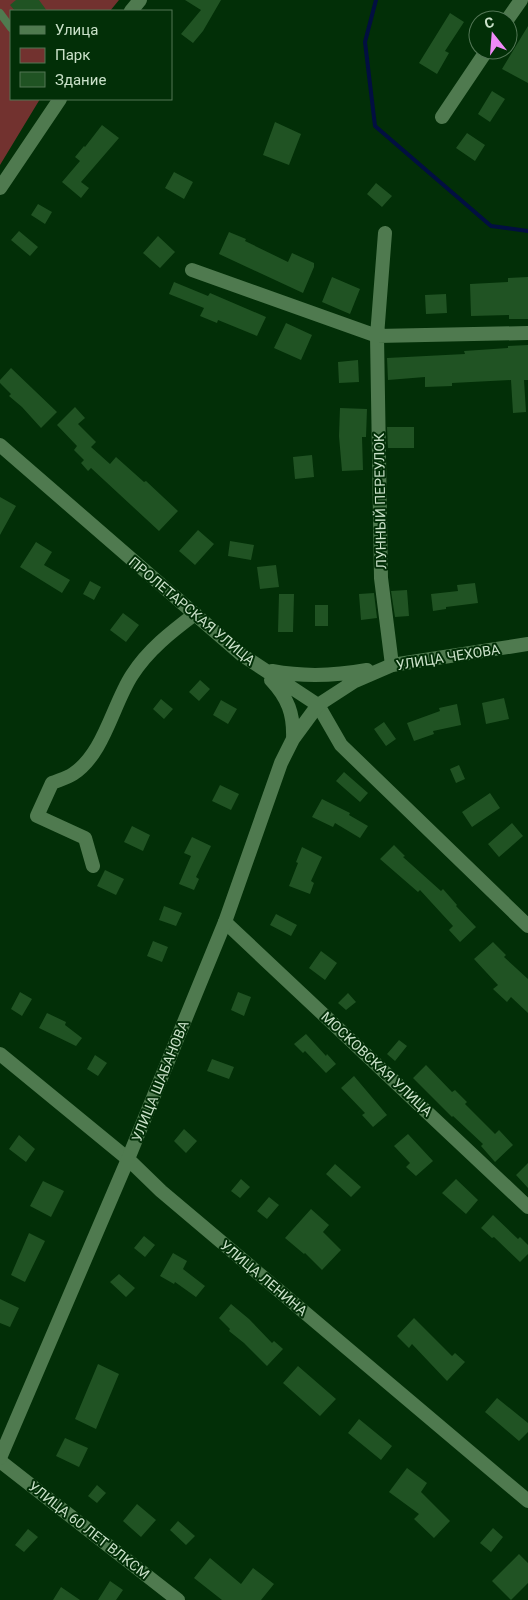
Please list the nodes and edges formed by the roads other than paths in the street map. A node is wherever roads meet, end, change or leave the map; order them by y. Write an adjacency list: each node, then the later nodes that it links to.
1 (140, 0): 2 (street)
2 (132, 10)
3 (0, 13): 4 (lane)
4 (10, 27)
5 (480, 60): 7 (street)
6 (59, 100): 8 (street)
7 (442, 117)
8 (0, 188)
9 (385, 232): 12 (street, ЛУННЫЙ ПЕРЕУЛОК)
10 (192, 270): 12 (street)
11 (528, 333): 12 (street)
12 (377, 336): 16 (street, ЛУННЫЙ ПЕРЕУЛОК)
13 (0, 445): 14 (street, ПРОЛЕТАРСКАЯ УЛИЦА)
14 (195, 614): 17 (street, ПРОЛЕТАРСКАЯ УЛИЦА); 20 (street)
15 (528, 644): 16 (street, УЛИЦА ЧЕХОВА)
16 (392, 665): 17 (street); 18 (street, УЛИЦА ЧЕХОВА)
17 (260, 668): 18 (street, ПРОЛЕТАРСКАЯ УЛИЦА); 19 (street)
18 (318, 705): 19 (street, УЛИЦА ШАБАНОВА); 22 (street, ПРОЛЕТАРСКАЯ УЛИЦА)
19 (294, 739): 21 (street, УЛИЦА ШАБАНОВА)
20 (93, 866)
21 (225, 922): 24 (street, УЛИЦА ШАБАНОВА); 25 (street, МОСКОВСКАЯ УЛИЦА)
22 (528, 926)
23 (0, 1054): 24 (street, УЛИЦА ЛЕНИНА)
24 (128, 1159): 26 (street, УЛИЦА ШАБАНОВА); 27 (street, УЛИЦА ЛЕНИНА)
25 (528, 1207)
26 (0, 1459): 28 (street, УЛИЦА 60 ЛЕТ ВЛКСМ)
27 (528, 1501)
28 (178, 1600)

